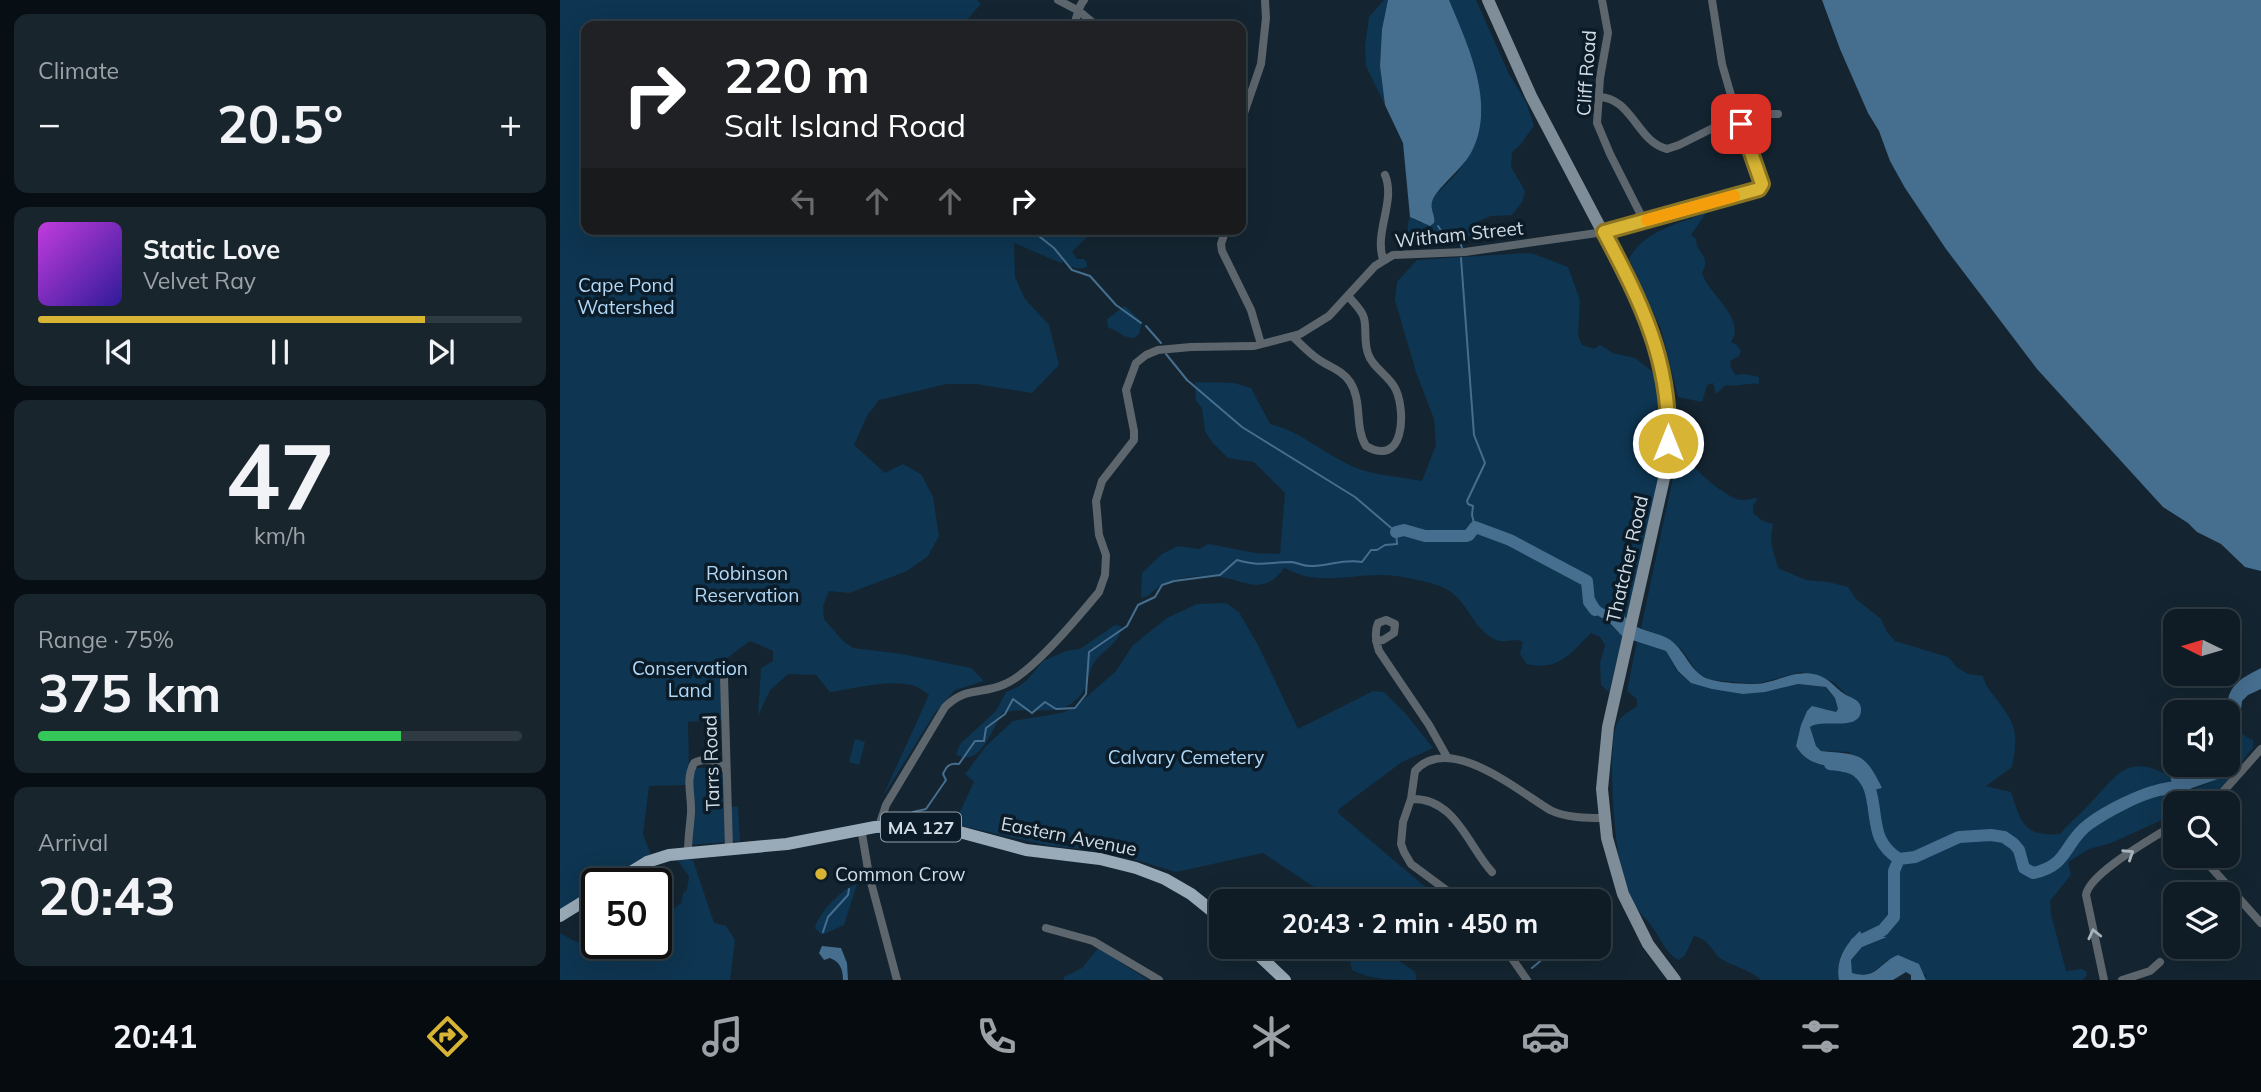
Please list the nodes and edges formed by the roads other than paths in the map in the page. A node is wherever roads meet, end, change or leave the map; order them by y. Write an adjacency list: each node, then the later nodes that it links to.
1 (1058, 0): 7 (street)
2 (1084, 0): 7 (street)
3 (1265, 0): 11 (street)
4 (1488, 0): 16 (main road, Thatcher Road)
5 (1602, 0): 10 (street, Cliff Road)
6 (1712, 0): 13 (street)
7 (1079, 11): 8 (street); 9 (street)
8 (1075, 21)
9 (1091, 21)
10 (1598, 97): 13 (street); 15 (street, Cliff Road)
11 (1246, 108)
12 (1778, 114): 13 (street)
13 (1739, 120): 15 (street, Witham Street)
14 (1385, 175): 18 (street)
15 (1644, 221): 16 (street, Witham Street)
16 (1604, 232): 18 (street, Witham Street); 29 (main road, Thatcher Road)
17 (1224, 235): 21 (street)
18 (1383, 259): 19 (street, Witham Street)
19 (1348, 296): 20 (street, Witham Street); 20 (street)
20 (1293, 337): 21 (street, Witham Street)
21 (1261, 344): 30 (street, Witham Street)
22 (1376, 641): 25 (street)
23 (724, 677): 26 (street, Tarrs Road)
24 (2261, 749): 27 (street)
25 (1447, 757): 28 (street); 29 (street)
26 (726, 770): 33 (street, Tarrs Road); 34 (street)
27 (2224, 791)
28 (1411, 799): 37 (street); 38 (street)
29 (1604, 818): 51 (main road, Thatcher Road)
30 (879, 826): 31 (main road, Eastern Avenue / MA 127); 40 (main road, Eastern Avenue / MA 127)
31 (861, 828): 33 (main road, Eastern Avenue / MA 127); 48 (street)
32 (2163, 833): 52 (street, one-way to 32)
33 (729, 849): 34 (main road, Eastern Avenue / MA 127)
34 (688, 852): 35 (main road, Eastern Avenue / MA 127)
35 (639, 868)
36 (2212, 868): 42 (street)
37 (1492, 872)
38 (1445, 889)
39 (581, 903): 41 (main road)
40 (1209, 909)
41 (560, 916)
42 (2261, 923)
43 (1046, 928): 49 (street)
44 (1263, 959): 50 (main road)
45 (1512, 959): 47 (street)
46 (2160, 962): 53 (street)
47 (1524, 976)
48 (897, 980)
49 (1159, 980)
50 (1285, 980)
51 (1675, 980)
52 (2104, 980)
53 (2122, 980)

